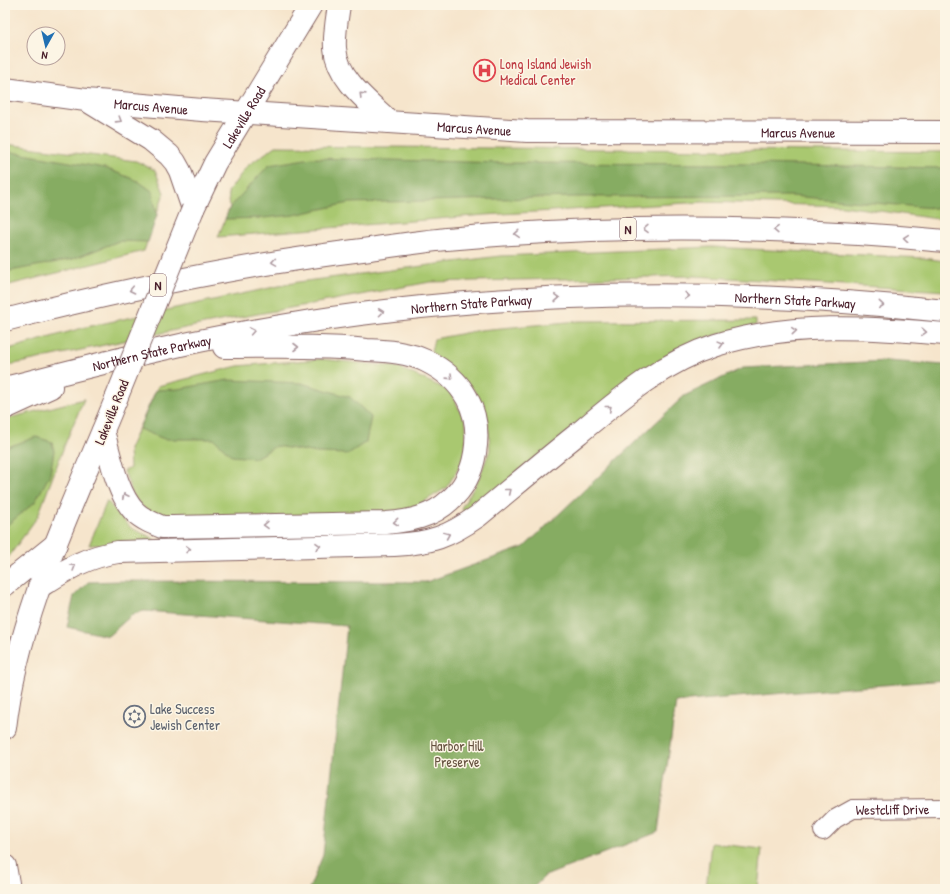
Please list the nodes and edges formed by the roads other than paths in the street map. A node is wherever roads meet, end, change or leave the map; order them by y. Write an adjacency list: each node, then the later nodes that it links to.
1 (312, 5): 5 (main road, Lakeville Road)
2 (339, 5): 6 (main road, one-way to 2)
3 (5, 89): 4 (main road, Marcus Avenue)
4 (86, 100): 5 (main road, Marcus Avenue); 8 (main road, one-way to 8)
5 (246, 113): 6 (main road, Marcus Avenue); 8 (main road, Lakeville Road)
6 (390, 122): 7 (main road, Marcus Avenue)
7 (945, 132)
8 (193, 209): 17 (main road, Lakeville Road, bridge)
9 (945, 241): 11 (main road, N, one-way to 11)
10 (945, 311): 13 (main road, Northern State Parkway, one-way to 10)
11 (5, 320)
12 (945, 334): 20 (main road, one-way to 12)
13 (173, 346): 14 (main road, Northern State Parkway); 17 (main road, one-way to 17)
14 (99, 364): 15 (main road, Northern State Parkway); 16 (main road)
15 (5, 388)
16 (5, 408)
17 (103, 432): 18 (main road, Lakeville Road)
18 (56, 544): 19 (main road); 20 (main road, Lakeville Road)
19 (5, 585)
20 (39, 587): 21 (main road, Lakeville Road)
21 (5, 728)
22 (945, 808): 23 (street, Westcliff Drive)
23 (823, 831)
24 (5, 866): 25 (main road)
25 (8, 889)

